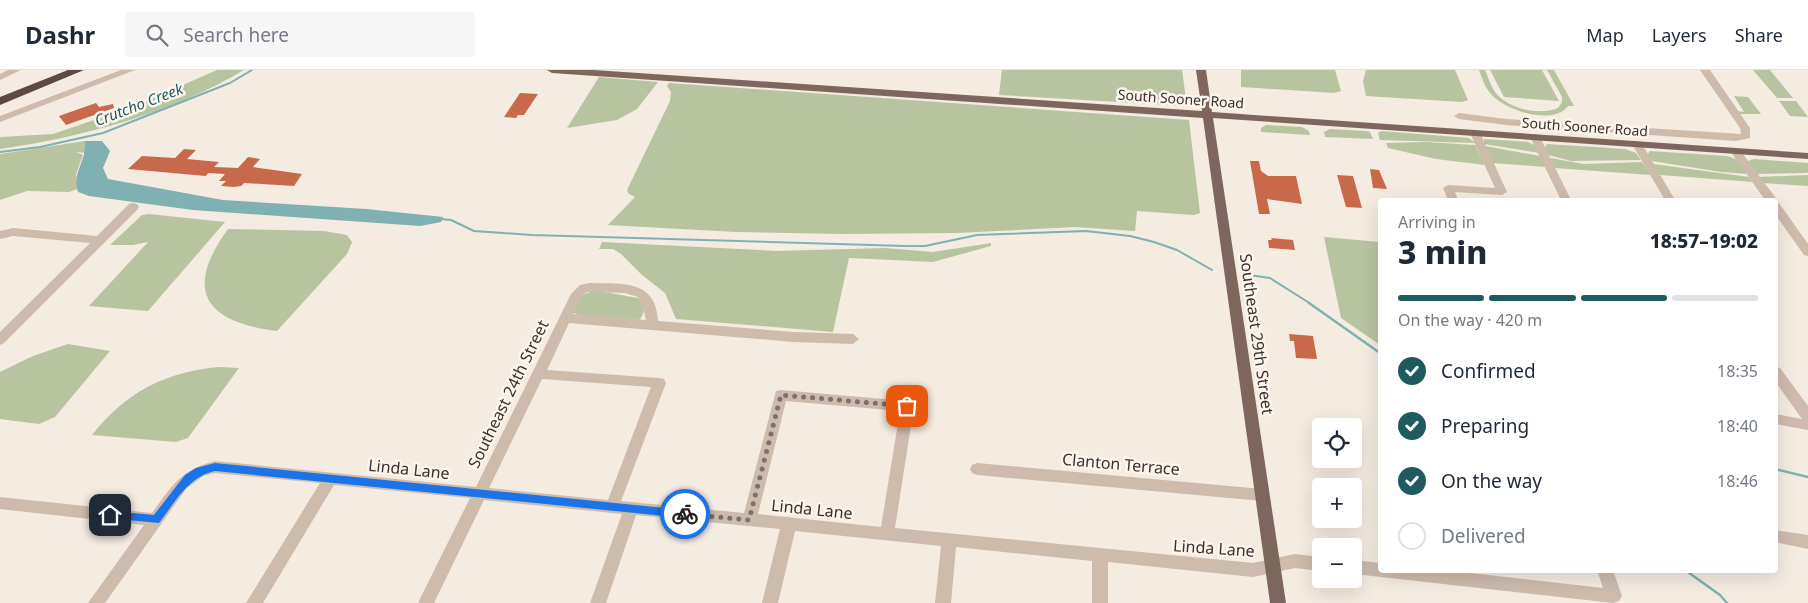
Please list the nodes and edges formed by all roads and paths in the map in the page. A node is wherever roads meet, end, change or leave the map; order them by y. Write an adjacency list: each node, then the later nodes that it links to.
1 (16, 70): 8 (street)
2 (59, 70): 9 (highway)
3 (78, 70): 10 (highway)
4 (130, 70): 13 (street)
5 (552, 70): 11 (main road, South Sooner Road)
6 (1201, 70): 11 (main road, Southeast 29th Street)
7 (1705, 70): 12 (street)
8 (0, 77)
9 (0, 93)
10 (0, 101)
11 (1208, 115): 14 (main road, South Sooner Road); 40 (main road, Southeast 29th Street)
12 (1459, 116)
13 (0, 118)
14 (1475, 133): 15 (main road, South Sooner Road); 19 (street)
15 (1535, 137): 16 (main road, South Sooner Road); 20 (street)
16 (1637, 144): 17 (main road, South Sooner Road); 21 (street)
17 (1736, 152): 18 (main road, South Sooner Road); 22 (street)
18 (1808, 156)
19 (1452, 198)
20 (1565, 198)
21 (1669, 198)
22 (1770, 198)
23 (133, 207): 26 (street)
24 (1778, 210): 27 (street)
25 (0, 235): 26 (street)
26 (100, 240): 31 (street)
27 (1808, 252)
28 (565, 318): 29 (street); 29 (street, Southeast 24th Street); 32 (street, Southeast 24th Street)
29 (652, 326): 30 (street)
30 (853, 339)
31 (0, 340)
32 (538, 374): 39 (street, Southeast 24th Street); 42 (street)
33 (1778, 375): 34 (street)
34 (1808, 416)
35 (1778, 420): 36 (street)
36 (1808, 425)
37 (977, 469): 40 (street, Clanton Terrace)
38 (330, 479): 39 (street, Linda Lane); 44 (street, Linda Lane); 60 (street)
39 (479, 493): 42 (street, Linda Lane); 61 (street, Southeast 24th Street)
40 (1262, 495): 53 (main road, Southeast 29th Street)
41 (0, 502): 44 (street)
42 (612, 507): 43 (street, Linda Lane)
43 (631, 509): 45 (street, Linda Lane); 62 (street)
44 (156, 520): 59 (street)
45 (749, 520): 46 (street, Linda Lane); 47 (street)
46 (788, 524): 47 (street, Linda Lane); 63 (street)
47 (887, 534): 49 (street, Linda Lane)
48 (1778, 537): 50 (street)
49 (949, 540): 51 (street, Linda Lane); 64 (street)
50 (1808, 543)
51 (1100, 555): 53 (street, Linda Lane); 65 (street)
52 (1312, 563): 53 (street, Linda Lane)
53 (1272, 566): 66 (main road, Southeast 29th Street)
54 (1362, 568): 55 (street)
55 (1378, 570)
56 (1402, 573): 58 (street)
57 (1606, 573): 58 (street)
58 (1616, 600)
59 (96, 603)
60 (254, 603)
61 (426, 603)
62 (598, 603)
63 (770, 603)
64 (943, 603)
65 (1100, 603)
66 (1278, 603)

